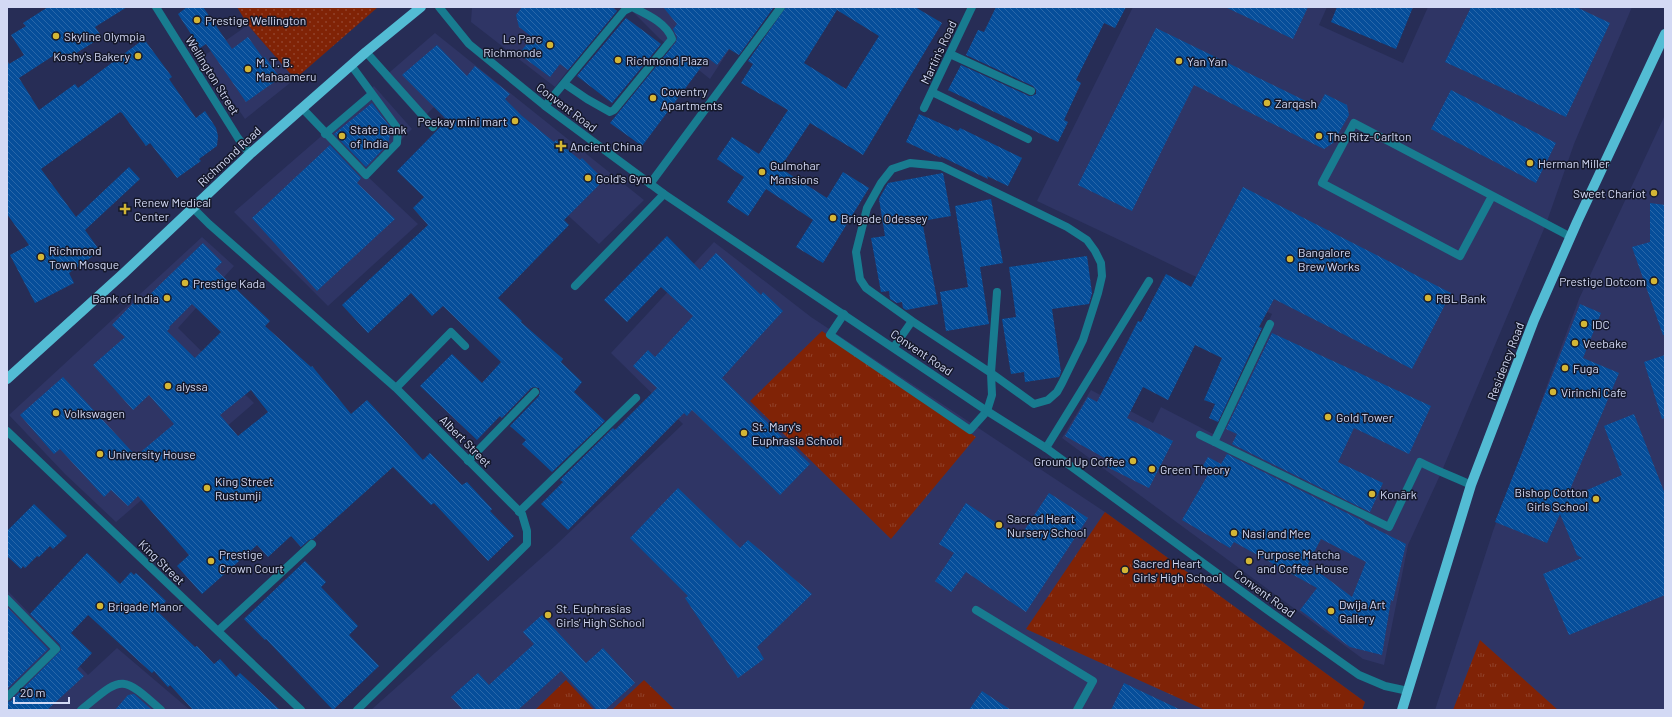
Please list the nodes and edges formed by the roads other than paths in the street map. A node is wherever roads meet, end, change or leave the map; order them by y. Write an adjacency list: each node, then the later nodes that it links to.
1 (156, 7): 21 (street, Wellington Street)
2 (421, 7): 8 (main road, Richmond Road)
3 (439, 7): 15 (street, Convent Road)
4 (632, 7): 11 (street); 11 (street)
5 (781, 7): 22 (street)
6 (972, 7): 9 (street, Martin's Road)
7 (1665, 34): 26 (main road, Residency Road)
8 (366, 52): 10 (main road, Richmond Road); 18 (street)
9 (950, 54): 12 (street); 13 (street, Martin's Road)
10 (351, 65): 14 (street); 16 (main road, Richmond Road)
11 (565, 84): 15 (street)
12 (1031, 91)
13 (932, 92): 17 (street, Martin's Road); 20 (street)
14 (372, 94): 19 (street); 19 (street)
15 (545, 106): 22 (street, Convent Road)
16 (302, 108): 19 (street); 21 (main road, Richmond Road)
17 (924, 108)
18 (433, 127)
19 (325, 134)
20 (1028, 139)
21 (250, 154): 25 (main road, Richmond Road)
22 (650, 184): 23 (street, Convent Road)
23 (664, 194): 28 (street); 30 (street, Convent Road)
24 (1492, 196): 24 (street); 26 (street)
25 (193, 208): 36 (main road, Richmond Road); 37 (street, Albert Street)
26 (1571, 237): 46 (main road, Residency Road)
27 (1149, 281): 44 (street)
28 (575, 286)
29 (997, 292): 35 (street)
30 (844, 314): 34 (street, Convent Road); 40 (street)
31 (912, 321): 34 (street); 35 (street); 35 (street)
32 (1270, 324): 43 (street)
33 (465, 346): 37 (street)
34 (894, 347): 40 (street, Convent Road)
35 (991, 373): 40 (street)
36 (7, 379)
37 (396, 388): 45 (street, Albert Street)
38 (535, 392): 45 (street)
39 (636, 398): 47 (street)
40 (988, 411): 44 (street, Convent Road)
41 (7, 431): 51 (street, King Street)
42 (1200, 435): 43 (street)
43 (1214, 442): 46 (street)
44 (1046, 448): 52 (street, Convent Road)
45 (468, 461): 47 (street, Albert Street)
46 (1471, 485): 52 (main road, Residency Road)
47 (519, 512): 57 (street, Albert Street)
48 (312, 544): 51 (street)
49 (7, 599): 53 (street)
50 (976, 610): 58 (street)
51 (218, 631): 56 (street, King Street)
52 (1408, 691): 59 (main road, Residency Road)
53 (7, 697)
54 (81, 710): 55 (street)
55 (161, 710)
56 (301, 710)
57 (357, 710)
58 (1076, 710)
59 (1402, 710)

